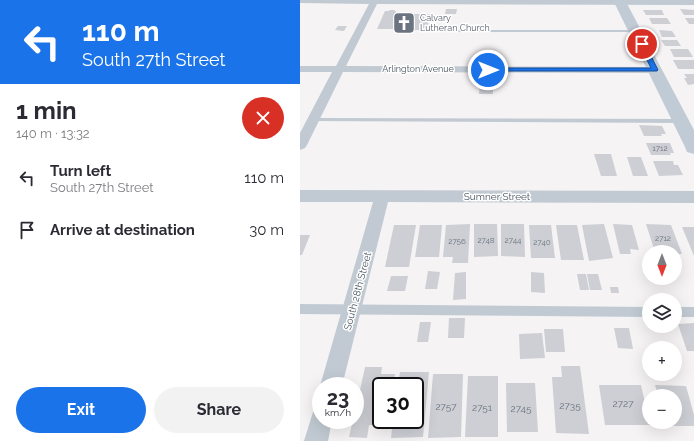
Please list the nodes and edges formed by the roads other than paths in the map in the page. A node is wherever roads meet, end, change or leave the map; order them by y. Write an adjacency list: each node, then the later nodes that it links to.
1 (300, 1): 2 (street)
2 (375, 1): 3 (street); 8 (street)
3 (620, 1): 4 (street); 6 (main road)
4 (694, 2)
5 (436, 31): 6 (lane)
6 (636, 31): 9 (main road)
7 (300, 69): 8 (street, Arlington Avenue)
8 (339, 69): 9 (street, Arlington Avenue); 10 (street)
9 (655, 70): 11 (main road)
10 (313, 120): 11 (lane); 12 (street)
11 (681, 121): 13 (main road)
12 (300, 145)
13 (694, 147)
14 (300, 196): 15 (street, Sumner Street)
15 (382, 196): 16 (street, Sumner Street); 18 (street, South 28th Street)
16 (694, 197)
17 (300, 309): 18 (lane)
18 (351, 310): 19 (lane); 22 (street, South 28th Street)
19 (642, 312)
20 (682, 312): 21 (lane)
21 (694, 312)
22 (333, 377)
23 (319, 429): 24 (street)
24 (316, 441)

